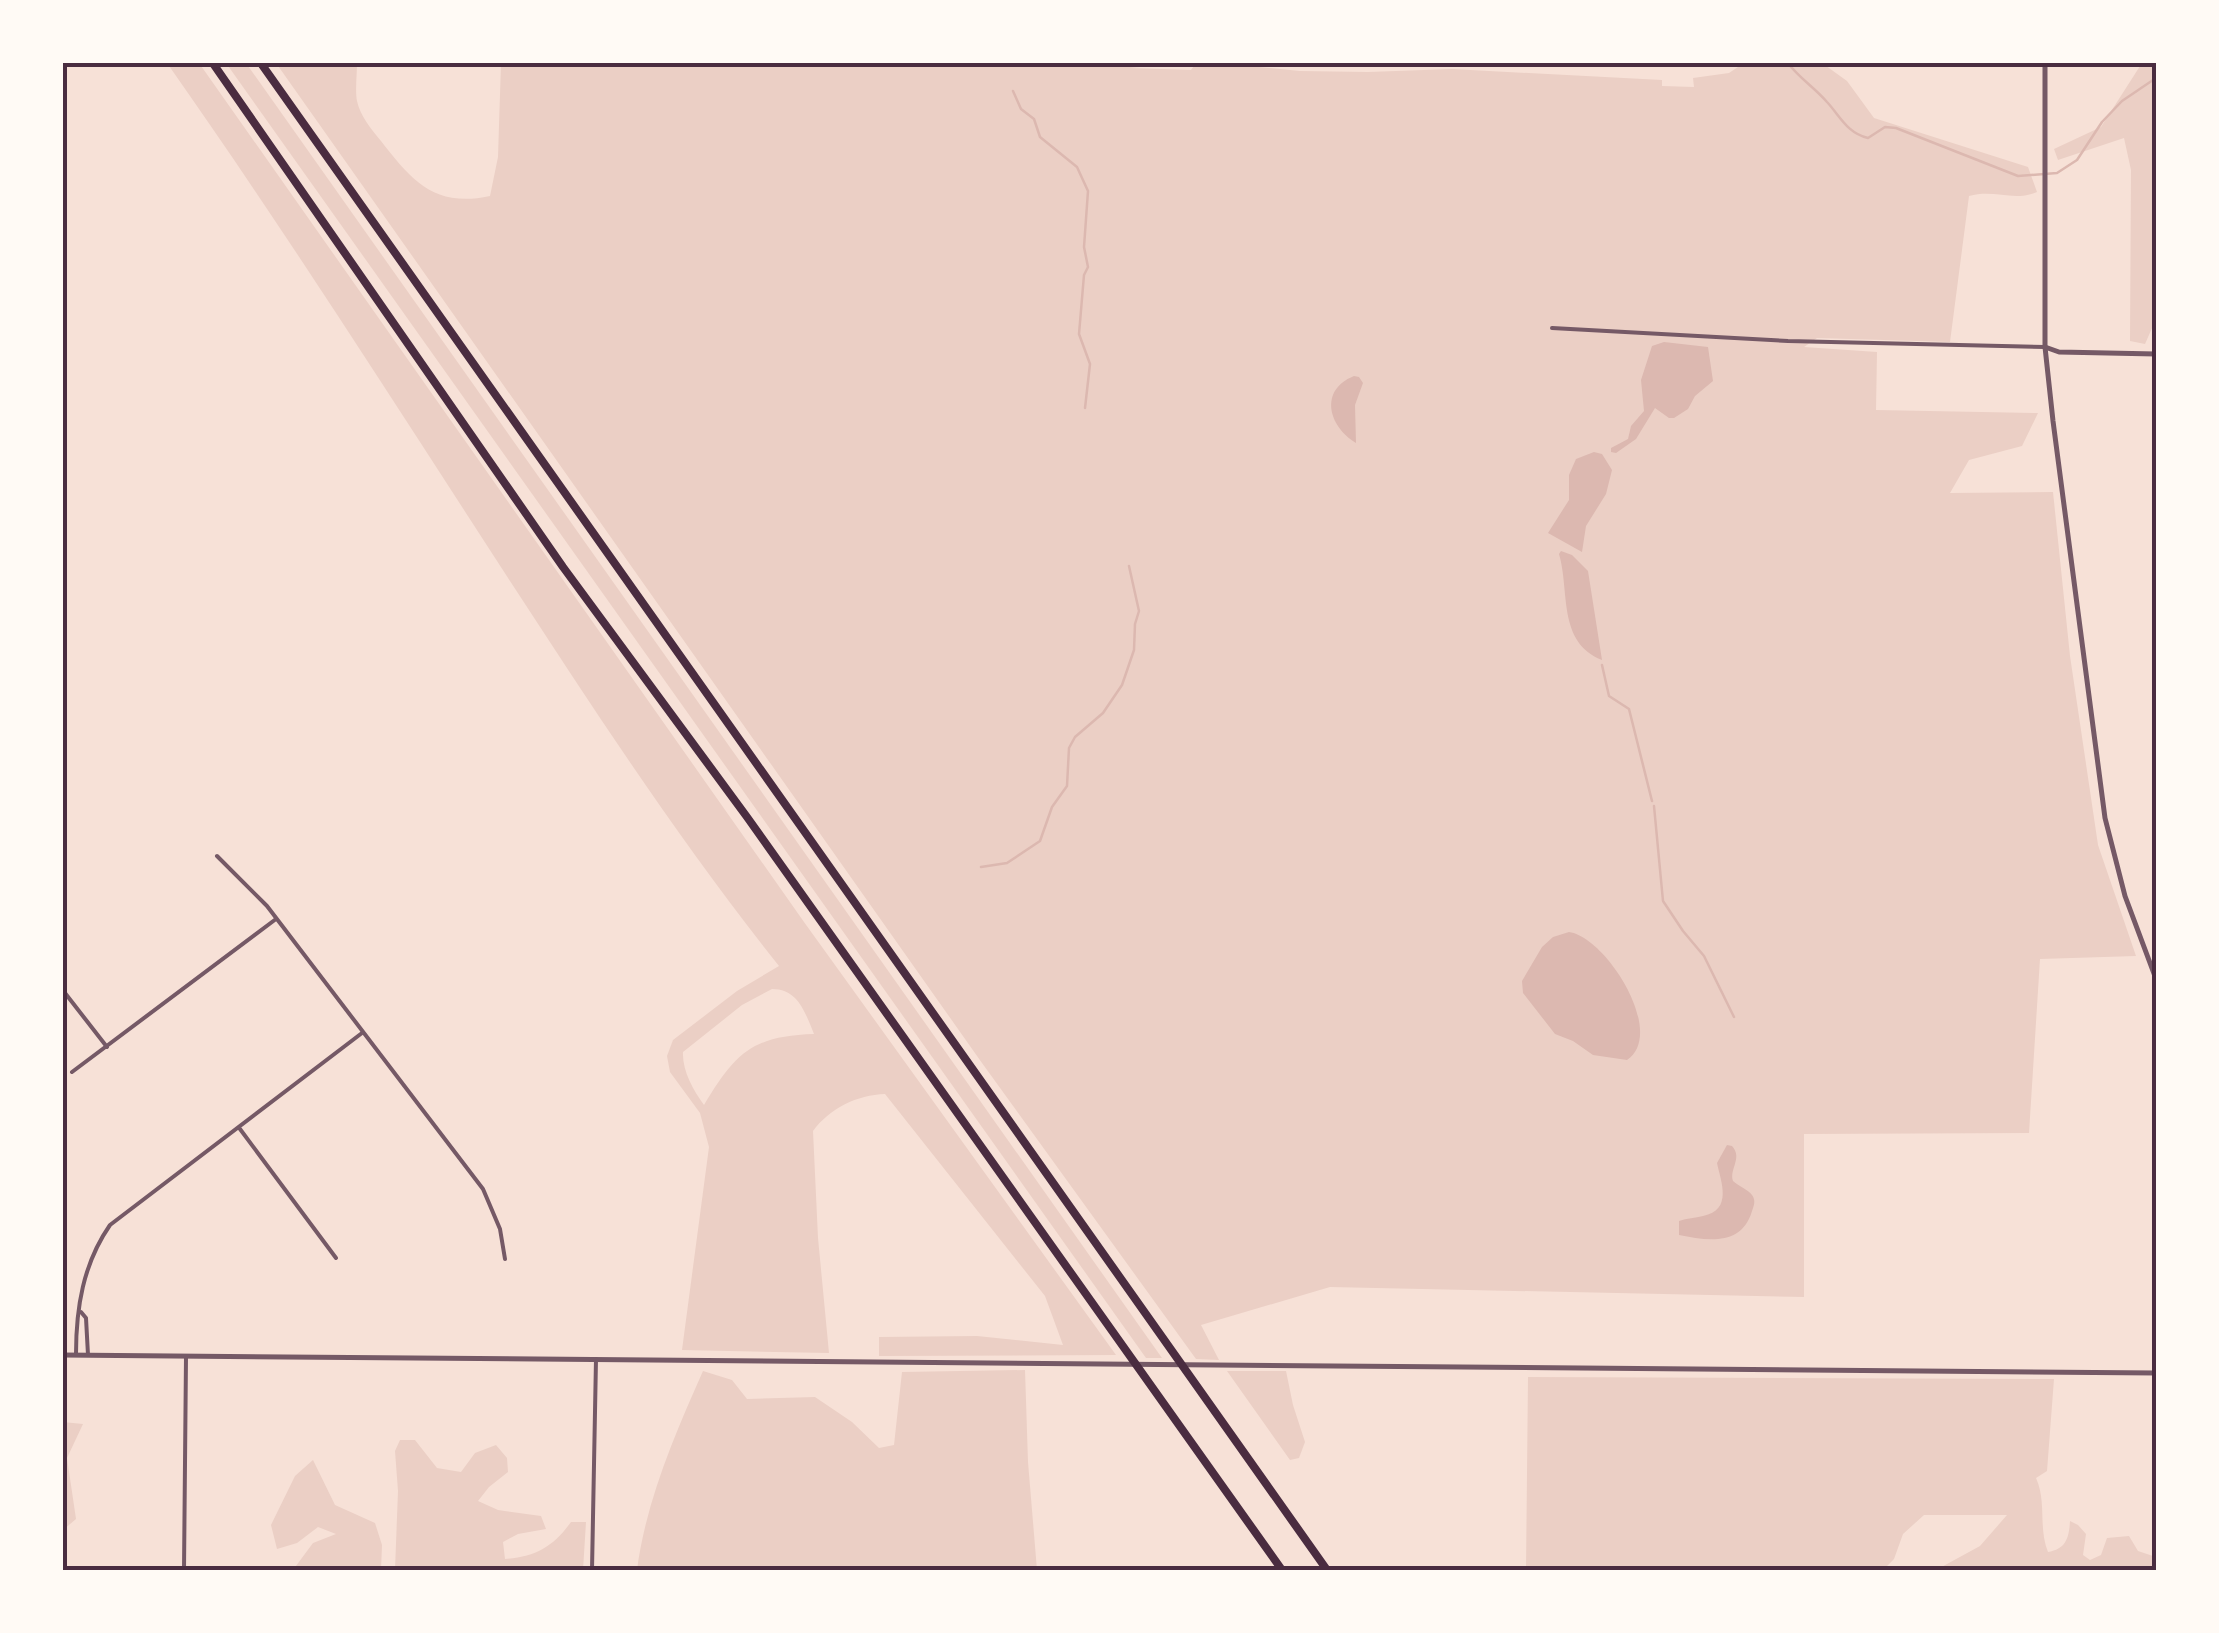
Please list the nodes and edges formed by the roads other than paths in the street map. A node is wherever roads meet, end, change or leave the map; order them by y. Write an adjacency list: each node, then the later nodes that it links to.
1 (212, 62): 26 (highway)
2 (260, 62): 27 (highway)
3 (2046, 62): 5 (street)
4 (1552, 328): 5 (street)
5 (2045, 347): 6 (street); 9 (street)
6 (2156, 354)
7 (217, 856): 8 (street)
8 (276, 919): 11 (street); 12 (street)
9 (2156, 980)
10 (65, 993): 12 (street)
11 (362, 1032): 14 (street); 16 (street)
12 (107, 1047): 13 (street)
13 (72, 1072)
14 (239, 1128): 15 (street); 17 (street)
15 (336, 1258)
16 (505, 1259)
17 (81, 1312): 19 (street); 20 (street)
18 (62, 1355): 19 (street)
19 (76, 1355): 20 (street)
20 (88, 1355): 21 (street)
21 (186, 1357): 22 (street); 24 (street)
22 (596, 1359): 23 (street); 25 (street)
23 (2156, 1373)
24 (184, 1570)
25 (592, 1570)
26 (1282, 1570)
27 (1327, 1570)

